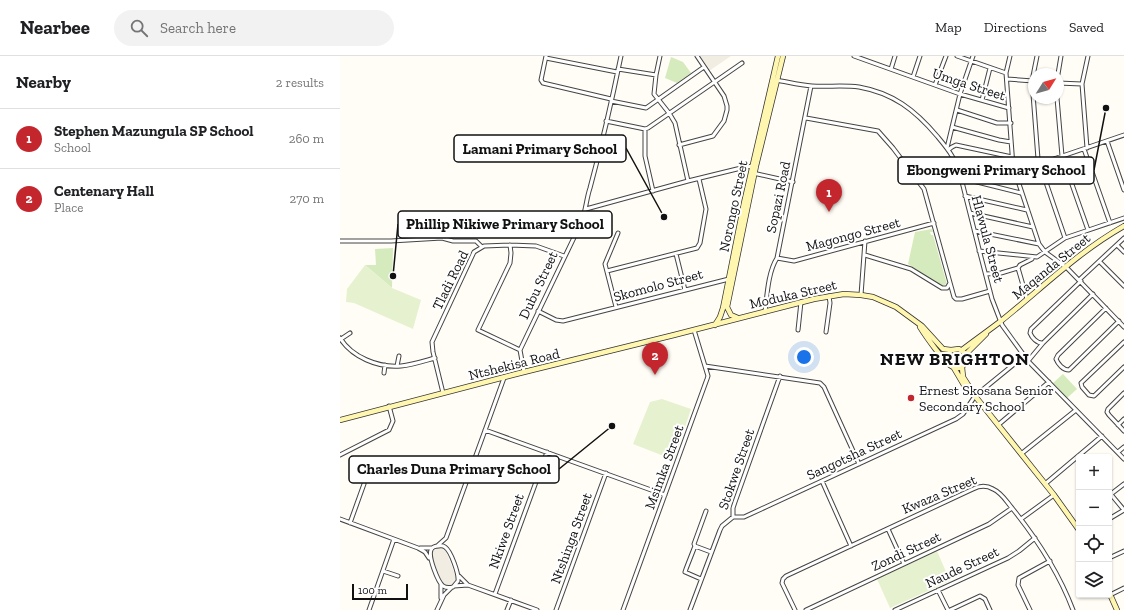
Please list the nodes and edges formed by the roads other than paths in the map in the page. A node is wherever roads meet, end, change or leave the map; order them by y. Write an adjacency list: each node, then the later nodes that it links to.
1 (620, 56): 26 (street, Dubu Street)
2 (660, 56): 28 (street)
3 (696, 56): 21 (street)
4 (778, 56): 38 (street)
5 (783, 56): 31 (street)
6 (854, 56): 18 (street, Umga Street)
7 (870, 56): 18 (street)
8 (895, 56): 25 (street)
9 (920, 56): 29 (street)
10 (946, 56): 36 (street)
11 (957, 56): 19 (street)
12 (973, 56): 19 (street)
13 (1010, 56): 27 (street)
14 (1037, 56): 23 (street)
15 (1061, 56): 24 (street)
16 (1088, 56): 35 (street)
17 (546, 57): 26 (street); 40 (street)
18 (868, 61): 25 (street, Umga Street)
19 (972, 61): 22 (street); 39 (street)
20 (742, 63): 33 (street)
21 (704, 67): 33 (street); 41 (street)
22 (990, 68): 27 (street); 42 (street)
23 (1035, 68)
24 (1059, 68)
25 (890, 69): 29 (street, Umga Street)
26 (617, 71): 28 (street); 40 (street, Dubu Street)
27 (1006, 73): 30 (street)
28 (656, 75): 41 (street)
29 (912, 77): 36 (street, Umga Street)
30 (1006, 79): 32 (street); 45 (street)
31 (776, 80): 37 (street, Hlawula Street); 38 (street)
32 (1028, 81)
33 (715, 82): 47 (street); 56 (street)
34 (1064, 83): 35 (street)
35 (1082, 84): 57 (street)
36 (935, 85): 39 (street, Umga Street)
37 (811, 86): 48 (street, Sopazi Road); 58 (street, Hlawula Street)
38 (772, 90): 63 (street, Norongo Street)
39 (960, 94): 42 (street, Umga Street); 46 (street)
40 (611, 100): 41 (street); 49 (street, Dubu Street)
41 (657, 100): 47 (street)
42 (982, 100): 45 (street, Umga Street)
43 (1034, 104): 62 (street)
44 (1058, 104): 59 (street)
45 (1009, 108): 50 (street)
46 (957, 110): 50 (street); 51 (street)
47 (669, 113): 52 (street); 56 (street)
48 (806, 118): 69 (street, Sopazi Road); 78 (street)
49 (606, 121): 52 (street); 74 (street, Dubu Street)
50 (1011, 124): 55 (street)
51 (952, 127): 55 (street); 58 (street)
52 (645, 129): 70 (street)
53 (1124, 135): 54 (street)
54 (1107, 141): 57 (street); 71 (street)
55 (1011, 142): 60 (street)
56 (679, 145): 68 (street)
57 (1085, 148): 59 (street); 79 (street)
58 (948, 149): 60 (street); 61 (street, Hlawula Street)
59 (1062, 156): 62 (street); 82 (street)
60 (1012, 157): 65 (street)
61 (955, 160): 65 (street); 66 (street, Hlawula Street)
62 (1039, 164): 65 (street); 85 (street)
63 (755, 166): 64 (street, Norongo Street); 67 (street)
64 (753, 173): 69 (street); 106 (street, Norongo Street); 118 (street, Norongo Street)
65 (1016, 175): 72 (street)
66 (961, 178): 72 (street); 73 (street, Hlawula Street)
67 (699, 179): 68 (street); 96 (street)
68 (688, 181): 70 (street)
69 (793, 182): 99 (street, Sopazi Road)
70 (653, 190): 74 (street)
71 (1124, 190)
72 (1021, 193): 75 (street)
73 (965, 196): 75 (street); 76 (street, Hlawula Street)
74 (586, 209): 98 (street, Dubu Street)
75 (1027, 210): 81 (street)
76 (970, 213): 81 (street); 83 (street, Hlawula Street)
77 (1124, 218): 79 (street)
78 (934, 223): 88 (street, Magongo Street); 108 (street)
79 (1110, 223): 82 (street)
80 (1124, 226): 102 (street, Maqanda Street)
81 (1033, 227): 89 (street)
82 (1088, 230): 85 (street)
83 (975, 231): 89 (street); 93 (street, Hlawula Street)
84 (618, 233): 104 (street)
85 (1065, 238): 94 (street)
86 (1124, 238): 91 (street)
87 (340, 241): 92 (street)
88 (865, 242): 97 (street); 99 (street, Magongo Street)
89 (1039, 244): 94 (street)
90 (510, 245): 92 (street, Tladi Road); 98 (street, Tladi Road); 137 (street)
91 (1117, 245): 95 (street); 101 (street)
92 (482, 247): 143 (street, Tladi Road)
93 (980, 251): 100 (street); 105 (street, Hlawula Street)
94 (1045, 252): 100 (street); 102 (street)
95 (1124, 252)
96 (676, 254): 104 (street); 110 (street)
97 (865, 255): 108 (street); 113 (street)
98 (564, 256): 120 (street, Dubu Street)
99 (777, 258): 121 (street, Sopazi Road)
100 (1032, 258): 103 (street)
101 (1100, 262): 107 (street); 109 (street)
102 (1065, 266): 107 (street); 115 (street, Maqanda Street)
103 (1018, 268): 105 (street); 115 (street)
104 (607, 271): 117 (street)
105 (986, 274): 111 (street, Hlawula Street)
106 (729, 279): 110 (street, Skomolo Street); 127 (street, Norongo Street)
107 (1080, 281): 112 (street); 136 (street)
108 (950, 283): 111 (street)
109 (1124, 286)
110 (685, 290): 117 (street, Skomolo Street)
111 (990, 290): 123 (street, Hlawula Street)
112 (1093, 294): 119 (street); 136 (street)
113 (861, 295): 114 (street, Moduka Street); 126 (street, Moduka Street)
114 (829, 296): 116 (street, Moduka Street); 132 (street)
115 (1027, 299): 123 (street, Maqanda Street)
116 (801, 302): 121 (street, Moduka Street); 131 (street)
117 (616, 307): 120 (street, Skomolo Street)
118 (727, 307): 122 (street); 125 (street, Norongo Street)
119 (1106, 308): 124 (street); 124 (street)
120 (538, 311): 137 (street, Dubu Street)
121 (764, 312): 122 (street, Moduka Street)
122 (738, 318): 125 (street, Moduka Street)
123 (1001, 321): 128 (street, Maqanda Street); 142 (street, Hlawula Street)
124 (1119, 321): 129 (street)
125 (725, 322): 127 (street, Moduka Street)
126 (917, 322): 138 (street, Moduka Street); 145 (street, Moduka Street)
127 (715, 325): 130 (street, Moduka Street)
128 (994, 326): 139 (street, Maqanda Street); 140 (street, Maqanda Street)
129 (1124, 327)
130 (694, 330): 148 (street, Msimka Street); 152 (street, Ntshekisa Road)
131 (798, 330)
132 (826, 332)
133 (350, 333): 134 (street)
134 (341, 338): 146 (street)
135 (1124, 342): 150 (street)
136 (1043, 343): 144 (street)
137 (520, 350): 152 (street)
138 (951, 350): 139 (street); 145 (street)
139 (962, 350): 140 (street)
140 (966, 354): 149 (street)
141 (399, 356): 147 (street)
142 (1024, 356): 144 (street, Hlawula Street); 159 (street, Sangotsha Street)
143 (435, 358): 147 (street); 157 (street, Tladi Road)
144 (1028, 361): 156 (street, Hlawula Street)
145 (948, 363): 151 (street)
146 (386, 365): 147 (street); 153 (street)
147 (397, 366)
148 (705, 366): 154 (street); 184 (street, Msimka Street)
149 (962, 367): 151 (street); 159 (street)
150 (1124, 367)
151 (954, 368): 159 (street)
152 (524, 372): 155 (street, Ntshekisa Road)
153 (384, 373)
154 (780, 376): 177 (street); 190 (street, Stokwe Street)
155 (504, 378): 157 (street, Ntshekisa Road); 166 (street)
156 (1049, 382): 161 (street, Hlawula Street); 164 (street)
157 (444, 393): 160 (street, Ntshekisa Road)
158 (1124, 393): 165 (street)
159 (975, 396): 164 (street); 177 (street, Sangotsha Street)
160 (389, 406): 163 (street, Ntshekisa Road); 174 (street)
161 (1076, 410): 168 (street, Hlawula Street); 172 (street)
162 (1124, 419): 165 (street)
163 (340, 420)
164 (998, 425): 172 (street)
165 (1118, 425): 167 (street)
166 (484, 430): 170 (street); 197 (street)
167 (1124, 431)
168 (1102, 436): 171 (street, Hlawula Street); 173 (street)
169 (1124, 447): 171 (street)
170 (547, 452): 178 (street); 222 (street, Nkiwe Street)
171 (1118, 452): 176 (street, Hlawula Street)
172 (1021, 454): 181 (street)
173 (1082, 454)
174 (340, 455)
175 (1076, 459): 181 (street)
176 (1124, 459)
177 (858, 464): 179 (street, Sangotsha Street)
178 (606, 473): 184 (street); 230 (street, Ntshinga Street)
179 (822, 481): 190 (street, Sangotsha Street); 202 (street)
180 (364, 484): 194 (street)
181 (1044, 484): 185 (street)
182 (1124, 484): 183 (street)
183 (1112, 492)
184 (665, 495): 231 (street, Msimka Street)
185 (1054, 495): 193 (street); 195 (street)
186 (1112, 495): 188 (street)
187 (1012, 508): 193 (street, Kwaza Street); 196 (street, Kwaza Street); 211 (street, Zondi Street)
188 (1124, 510): 191 (street)
189 (706, 511): 201 (street)
190 (733, 517): 207 (street, Stokwe Street)
191 (1112, 517)
192 (340, 520): 194 (street)
193 (1022, 520): 198 (street, Kwaza Street)
194 (350, 523): 199 (street)
195 (1076, 526)
196 (888, 529): 202 (street, Kwaza Street); 211 (street)
197 (446, 538): 200 (street); 205 (street)
198 (1035, 538): 210 (street, Kwaza Street); 220 (street, Naude Street)
199 (394, 539): 203 (street); 212 (street)
200 (437, 546): 204 (street); 205 (street)
201 (695, 546): 207 (street); 215 (street)
202 (852, 546): 233 (street, Kwaza Street)
203 (418, 548): 204 (street); 209 (street)
204 (432, 548): 209 (street)
205 (446, 548): 213 (street)
206 (1124, 551): 208 (street)
207 (711, 552): 215 (street, Stokwe Street)
208 (1112, 557)
209 (430, 558): 216 (street)
210 (1050, 561): 238 (street); 239 (street, Kwaza Street)
211 (904, 564): 234 (street, Zondi Street)
212 (383, 571): 214 (street); 226 (street)
213 (458, 574): 217 (street); 218 (street)
214 (398, 576)
215 (701, 579): 232 (street, Stokwe Street)
216 (441, 584): 218 (street); 224 (street)
217 (468, 585): 218 (street); 222 (street)
218 (453, 587): 224 (street)
219 (1124, 588): 221 (street)
220 (938, 590): 235 (street, Naude Street); 236 (street)
221 (1112, 592)
222 (495, 594): 225 (street)
223 (1112, 598): 240 (street)
224 (441, 600): 227 (street)
225 (511, 600): 228 (street); 229 (street)
226 (369, 610)
227 (438, 610)
228 (507, 610)
229 (537, 610)
230 (556, 610)
231 (623, 610)
232 (690, 610)
233 (795, 610)
234 (806, 610)
235 (895, 610)
236 (949, 610): 237 (street)
237 (990, 610)
238 (1030, 610)
239 (1074, 610)
240 (1117, 610)

